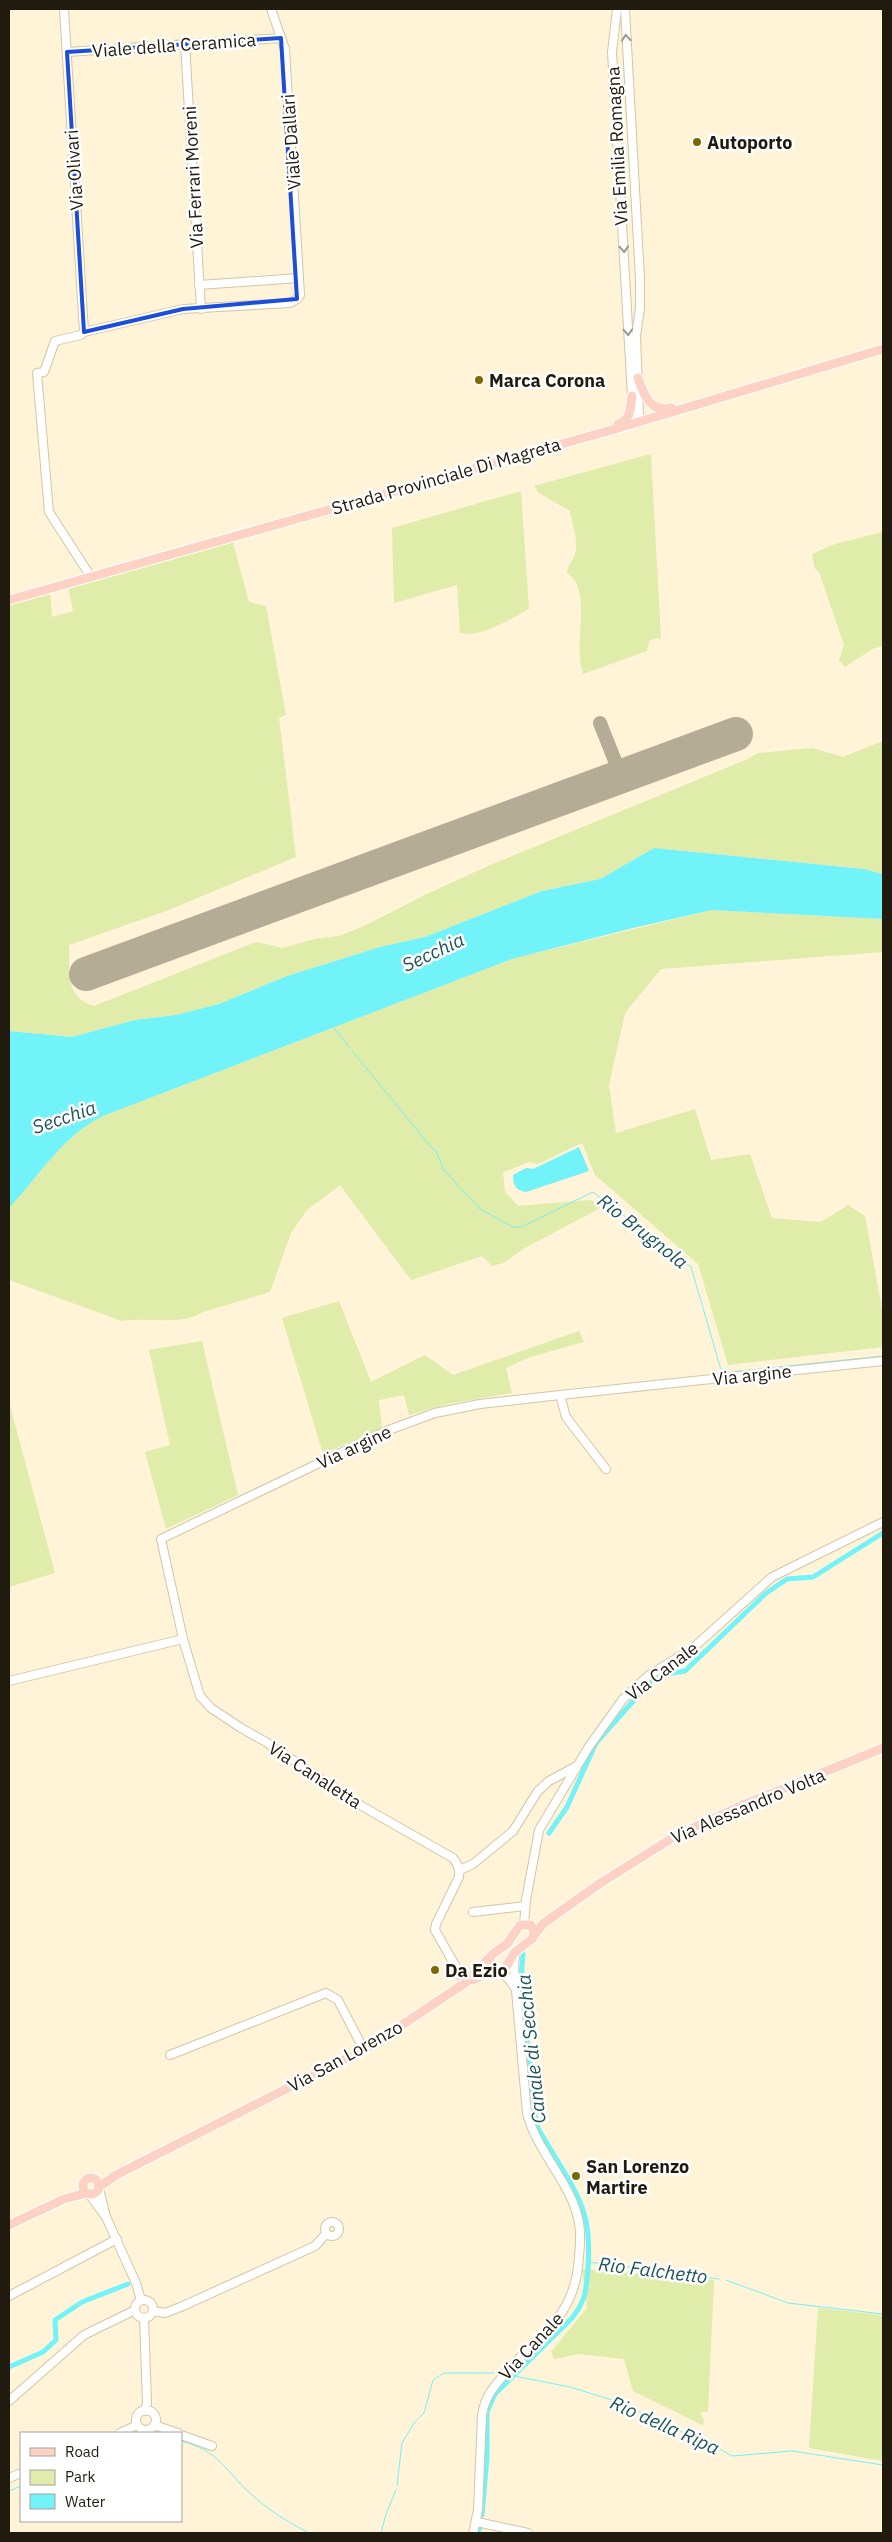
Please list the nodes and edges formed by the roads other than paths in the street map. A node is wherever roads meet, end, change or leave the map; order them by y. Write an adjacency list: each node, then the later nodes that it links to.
1 (64, 9): 7 (street, Via Olivari)
2 (271, 9): 5 (street, Viale Dallari)
3 (617, 9): 10 (street, Via Emilia Romagna, one-way to 10)
4 (625, 9): 9 (street, Via Emilia Romagna, one-way to 4)
5 (281, 38): 6 (street, Viale della Ceramica); 8 (street, Viale Dallari)
6 (185, 44): 7 (street, Viale della Ceramica); 11 (street, Via Ferrari Moreni)
7 (67, 52): 13 (street, Via Olivari)
8 (299, 278): 11 (street); 12 (street, Viale Dallari)
9 (640, 279): 10 (street); 15 (street, Via Emilia Romagna)
10 (626, 284): 16 (street, Via Emilia Romagna, one-way to 16)
11 (199, 285): 12 (street, Via Ferrari Moreni)
12 (201, 309): 13 (street, Viale Dallari)
13 (84, 332): 20 (street, Viale Dallari)
14 (883, 348): 17 (main road, Strada Provinciale Di Magreta)
15 (638, 378): 17 (main road); 18 (street, Via Emilia Romagna)
16 (632, 396): 18 (street, Via Emilia Romagna); 19 (main road)
17 (706, 402): 18 (main road, Strada Provinciale Di Magreta)
18 (638, 422): 19 (main road, Strada Provinciale Di Magreta)
19 (582, 438): 20 (main road, Strada Provinciale Di Magreta)
20 (91, 577): 21 (main road, Strada Provinciale Di Magreta)
21 (9, 600)
22 (883, 1362): 23 (street, Via argine)
23 (560, 1395): 24 (street); 26 (street, Via argine)
24 (606, 1469)
25 (883, 1522): 30 (street, Via Canale)
26 (161, 1538): 27 (street, Via Canaletta)
27 (183, 1639): 28 (street); 31 (street, Via Canaletta)
28 (9, 1681)
29 (883, 1748): 34 (main road, Via Alessandro Volta)
30 (577, 1766): 31 (street); 32 (street, Via Canale)
31 (460, 1870): 40 (street)
32 (525, 1906): 33 (street); 35 (street, Via Canale)
33 (473, 1912)
34 (544, 1923): 35 (main road); 36 (main road)
35 (527, 1925): 36 (main road); 38 (main road)
36 (534, 1935): 37 (main road)
37 (516, 1951): 39 (main road); 41 (street, Via Canale)
38 (490, 1959): 39 (main road); 40 (main road)
39 (497, 1970): 40 (main road); 41 (street)
40 (465, 1983): 42 (main road, Via San Lorenzo)
41 (516, 1990): 63 (street, Via Canale)
42 (364, 2050): 43 (street); 44 (main road, Via San Lorenzo)
43 (170, 2055)
44 (98, 2185): 45 (main road); 45 (main road); 46 (street)
45 (86, 2191): 46 (street); 47 (main road)
46 (106, 2217): 49 (street)
47 (9, 2225)
48 (326, 2234): 53 (street)
49 (117, 2239): 50 (street); 51 (street)
50 (9, 2296)
51 (141, 2300): 52 (street); 53 (street)
52 (135, 2310): 54 (street); 55 (street)
53 (153, 2311): 54 (street)
54 (144, 2318): 56 (street)
55 (9, 2400)
56 (145, 2411): 57 (street); 58 (street)
57 (137, 2425): 58 (street); 59 (street)
58 (154, 2425): 60 (street)
59 (122, 2432)
60 (175, 2432)
61 (182, 2435): 62 (street)
62 (212, 2446)
63 (477, 2522): 64 (street, Via Canale); 65 (street)
64 (473, 2533)
65 (528, 2533)

